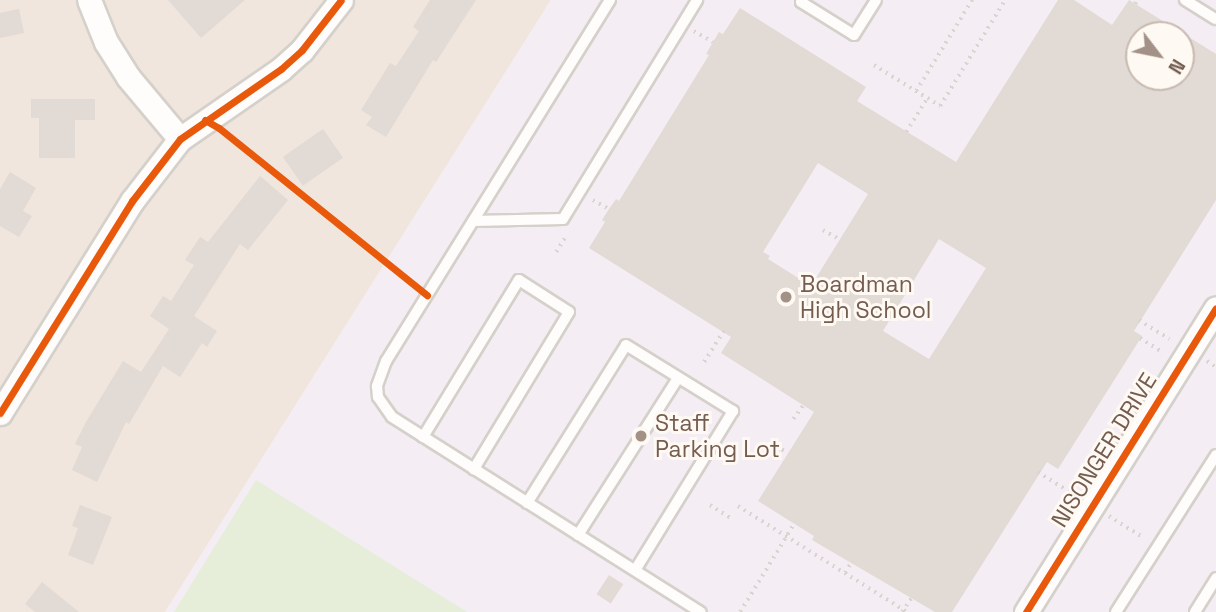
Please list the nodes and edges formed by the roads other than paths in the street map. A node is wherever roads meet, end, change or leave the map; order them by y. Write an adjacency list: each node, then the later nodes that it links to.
1 (89, 0): 9 (street)
2 (341, 0): 9 (street)
3 (610, 0): 10 (lane)
4 (697, 0): 10 (lane)
5 (802, 0): 6 (lane)
6 (876, 0)
7 (1185, 0): 8 (lane)
8 (1216, 19)
9 (180, 139): 13 (street)
10 (473, 221): 14 (lane)
11 (1216, 308): 22 (street, NISONGER DRIVE)
12 (678, 377): 17 (lane); 18 (lane); 19 (lane)
13 (0, 413)
14 (423, 437): 16 (lane); 16 (lane)
15 (1216, 455): 23 (lane)
16 (474, 469): 17 (lane)
17 (527, 503): 18 (lane)
18 (578, 535): 19 (lane)
19 (635, 570): 21 (lane)
20 (1216, 578): 24 (lane)
21 (701, 612)
22 (1026, 612)
23 (1116, 612)
24 (1195, 612)

